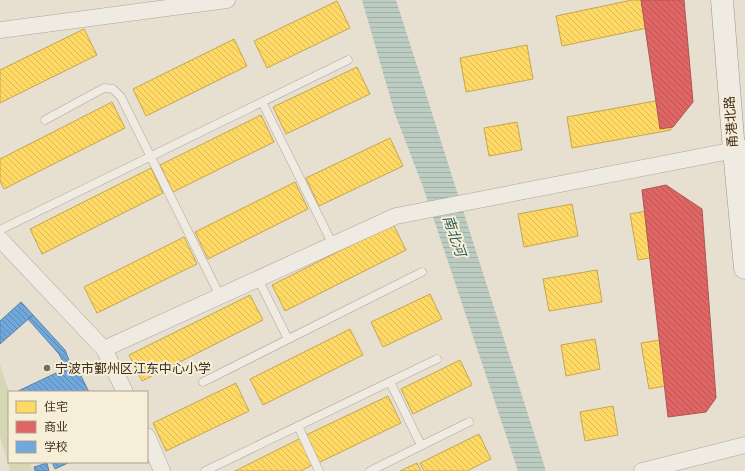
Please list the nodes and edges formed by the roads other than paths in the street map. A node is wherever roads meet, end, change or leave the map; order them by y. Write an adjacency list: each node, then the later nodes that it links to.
1 (227, 0): 3 (street)
2 (722, 0): 7 (main road, 甬港北路)
3 (0, 30)
4 (348, 60): 5 (lane)
5 (262, 102): 8 (lane); 11 (lane)
6 (45, 120): 8 (lane)
7 (739, 150): 11 (street); 12 (main road, 甬港北路)
8 (150, 157): 9 (lane); 15 (lane)
9 (0, 230)
10 (0, 239): 17 (street)
11 (333, 245): 14 (street)
12 (745, 268)
13 (422, 272): 16 (lane)
14 (258, 279): 15 (street); 16 (lane)
15 (220, 296): 17 (street)
16 (288, 339): 19 (lane)
17 (104, 349): 21 (street)
18 (437, 359): 20 (lane)
19 (203, 382)
20 (390, 382): 23 (lane); 25 (lane)
21 (125, 391)
22 (469, 422): 25 (lane)
23 (298, 426): 28 (lane); 29 (lane)
24 (148, 438): 27 (street)
25 (421, 445): 30 (lane)
26 (745, 445): 31 (street)
27 (162, 471)
28 (205, 471)
29 (319, 471)
30 (370, 471)
31 (642, 471)

